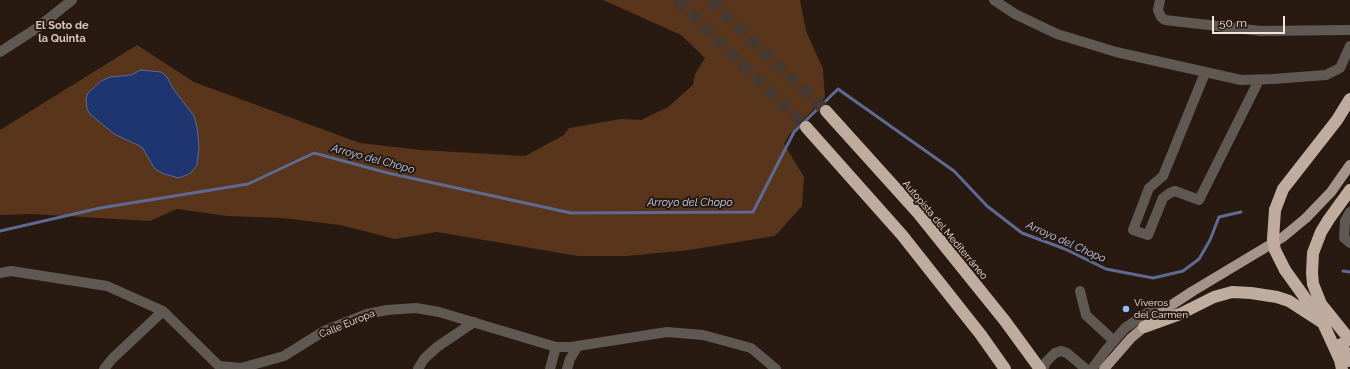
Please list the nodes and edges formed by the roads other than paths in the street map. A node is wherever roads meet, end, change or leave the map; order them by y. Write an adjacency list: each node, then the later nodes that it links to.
1 (72, 0): 6 (street)
2 (994, 0): 7 (street)
3 (1160, 0): 4 (street)
4 (1350, 30)
5 (1350, 46): 8 (street)
6 (0, 52)
7 (1205, 73): 8 (street); 8 (street)
8 (1260, 80)
9 (1350, 99): 21 (highway, bridge)
10 (826, 111): 28 (highway, Autopista del Mediterráneo)
11 (806, 127): 34 (highway)
12 (1350, 164): 18 (main road)
13 (1350, 190): 23 (highway)
14 (1350, 212): 15 (street)
15 (1350, 244)
16 (0, 273): 19 (street)
17 (1080, 291): 24 (street)
18 (1167, 308): 22 (main road); 24 (street)
19 (163, 311): 20 (street, Calle Europa); 29 (street)
20 (474, 322): 26 (street, Calle Europa); 30 (street)
21 (1323, 323): 22 (highway); 27 (highway); 38 (highway)
22 (1144, 327): 37 (main road)
23 (1350, 340)
24 (1114, 341): 36 (street)
25 (578, 346): 26 (street, Calle Europa); 32 (street); 33 (street, Calle Europa)
26 (556, 347): 31 (street)
27 (1350, 361)
28 (1040, 367): 35 (street)
29 (104, 369)
30 (418, 369)
31 (550, 369)
32 (567, 369)
33 (776, 369)
34 (1005, 369)
35 (1086, 369)
36 (1092, 369)
37 (1104, 369)
38 (1342, 369)

